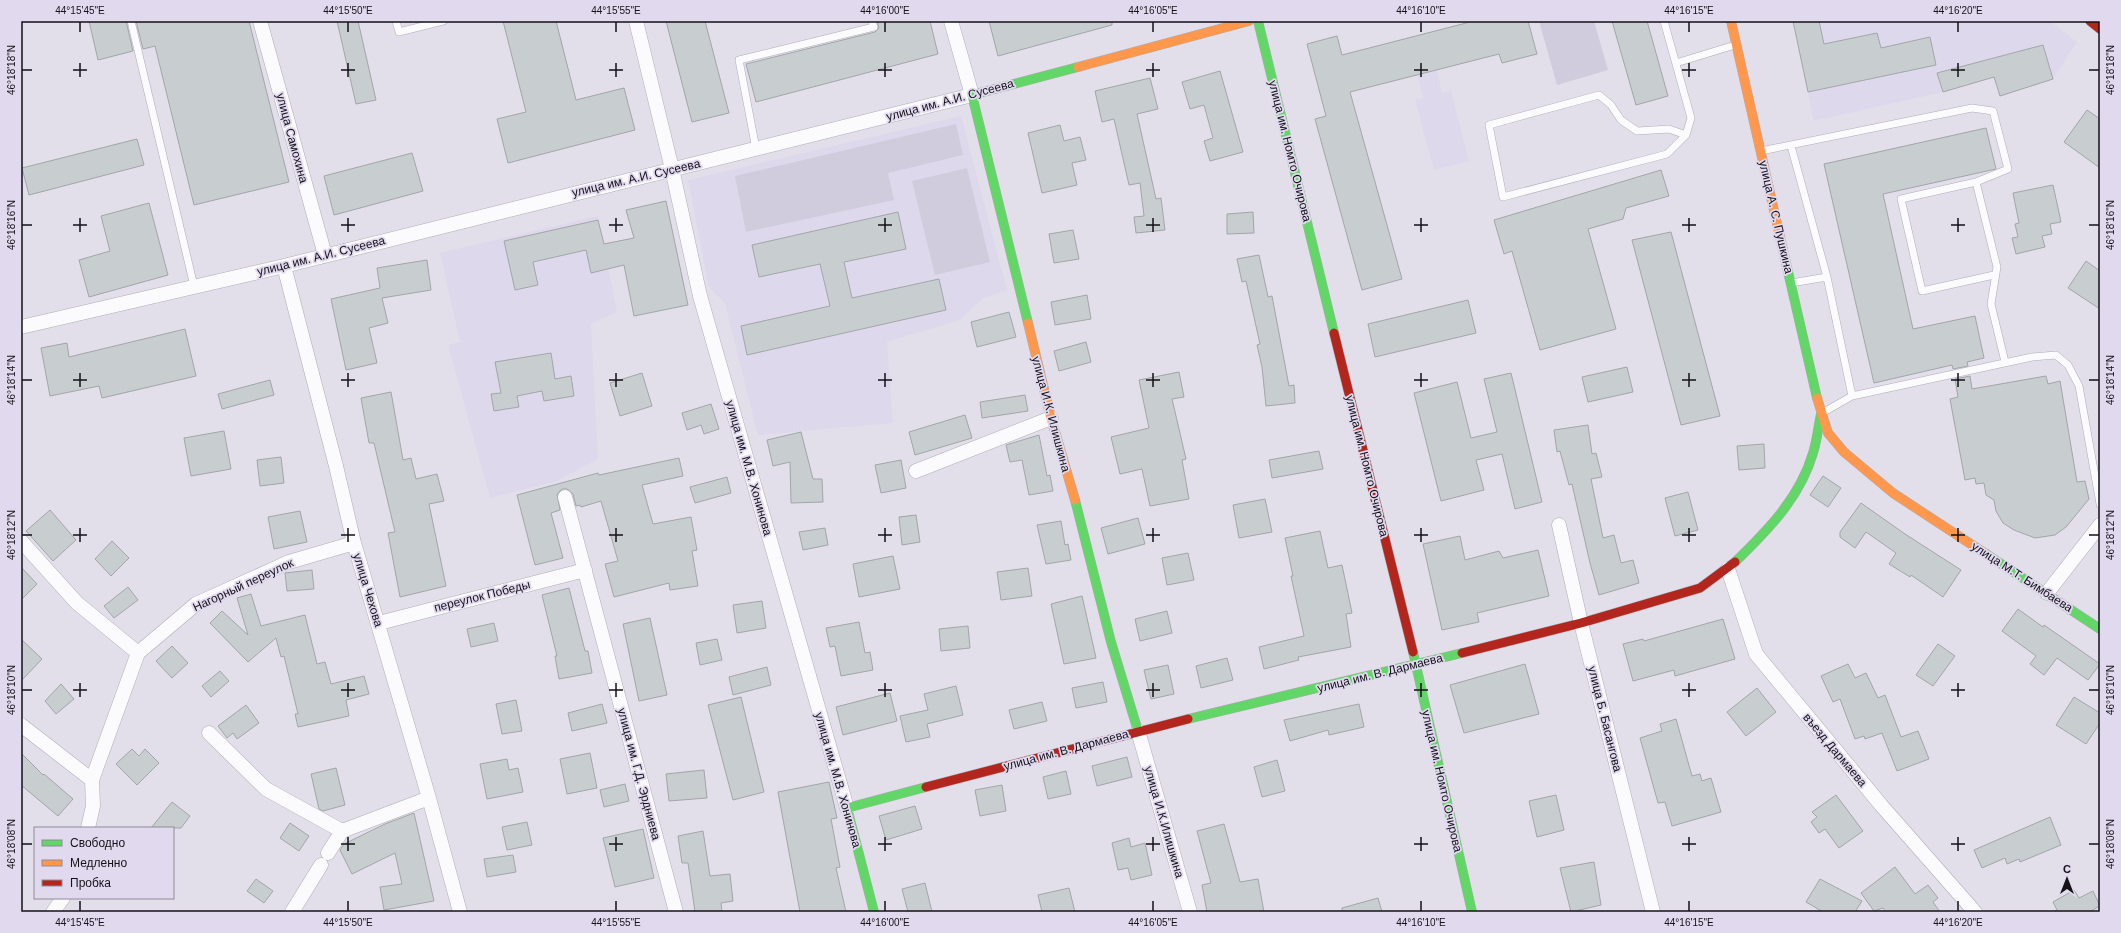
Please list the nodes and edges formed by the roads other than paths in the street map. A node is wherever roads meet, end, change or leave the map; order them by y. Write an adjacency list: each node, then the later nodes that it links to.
1 (131, 21): 28 (lane)
2 (260, 21): 23 (street, улица Самохина)
3 (396, 21): 4 (lane)
4 (443, 21)
5 (636, 21): 21 (street, улица им. М.В. Хонинова)
6 (872, 21): 19 (lane)
7 (951, 21): 16 (street)
8 (1248, 21): 16 (street, улица им. А.И. Сусеева)
9 (1258, 21): 48 (street, улица им. Номто Очирова)
10 (1664, 21): 15 (lane)
11 (1731, 21): 14 (street, улица А. С. Пушкина)
12 (2090, 21): 13 (street)
13 (2100, 29)
14 (1737, 45): 15 (lane); 20 (street, улица А. С. Пушкина)
15 (1676, 63): 17 (lane)
16 (972, 95): 19 (street, улица им. А.И. Сусеева); 33 (street, улица И.К. Илишкина)
17 (1686, 135): 17 (lane)
18 (1791, 146): 20 (lane); 22 (lane); 26 (lane)
19 (756, 149): 21 (street, улица им. А.И. Сусеева)
20 (1761, 151): 27 (street, улица А. С. Пушкина)
21 (672, 169): 23 (street, улица им. А.И. Сусеева); 54 (street, улица им. М.В. Хонинова)
22 (1976, 182): 25 (lane); 25 (lane)
23 (325, 255): 24 (street, улица им. А.И. Сусеева)
24 (284, 266): 28 (street, улица им. А.И. Сусеева); 40 (street, улица Чехова)
25 (1994, 275): 30 (lane)
26 (1827, 277): 27 (lane); 31 (lane)
27 (1791, 283): 32 (street, улица А. С. Пушкина)
28 (194, 286): 29 (street, улица им. А.И. Сусеева)
29 (21, 327)
30 (2005, 362): 31 (lane); 36 (lane)
31 (1852, 396): 32 (lane)
32 (1821, 414): 41 (street, улица им. В. Дармаева); 43 (street, улица М.Т. Бимбаева)
33 (1051, 418): 34 (street); 50 (street, улица И.К. Илишкина)
34 (916, 470)
35 (565, 497): 42 (street, улица им. Г.Д. Эрдниева)
36 (2100, 504)
37 (1559, 525): 45 (street, улица Б. Басангова)
38 (2100, 525): 43 (street)
39 (21, 541): 47 (street)
40 (354, 543): 44 (street, улица Чехова); 47 (street, Нагорный переулок)
41 (1728, 569): 45 (street, улица им. В. Дармаева); 66 (street, въезд Дармаева)
42 (585, 570): 44 (street, переулок Победы); 61 (street, улица им. Г.Д. Эрдниева)
43 (2047, 593): 46 (street, улица М.Т. Бимбаева)
44 (379, 623): 53 (street, улица Чехова)
45 (1581, 623): 48 (street, улица им. В. Дармаева); 65 (street, улица Б. Басангова)
46 (2100, 629)
47 (138, 653): 52 (street, Нагорный переулок)
48 (1416, 665): 50 (street, улица им. В. Дармаева); 64 (street, улица им. Номто Очирова)
49 (21, 725): 52 (street)
50 (1138, 731): 54 (street, улица им. В. Дармаева); 63 (street, улица И.К.Илишкина)
51 (209, 733): 56 (street)
52 (92, 780): 55 (street)
53 (429, 798): 56 (street); 60 (street, улица Чехова)
54 (847, 808): 62 (street, улица им. М.В. Хонинова)
55 (88, 827)
56 (342, 831): 59 (street)
57 (62, 899): 58 (street)
58 (53, 912)
59 (292, 912)
60 (460, 912)
61 (676, 912)
62 (874, 912)
63 (1190, 912)
64 (1472, 912)
65 (1653, 912)
66 (1975, 912)

